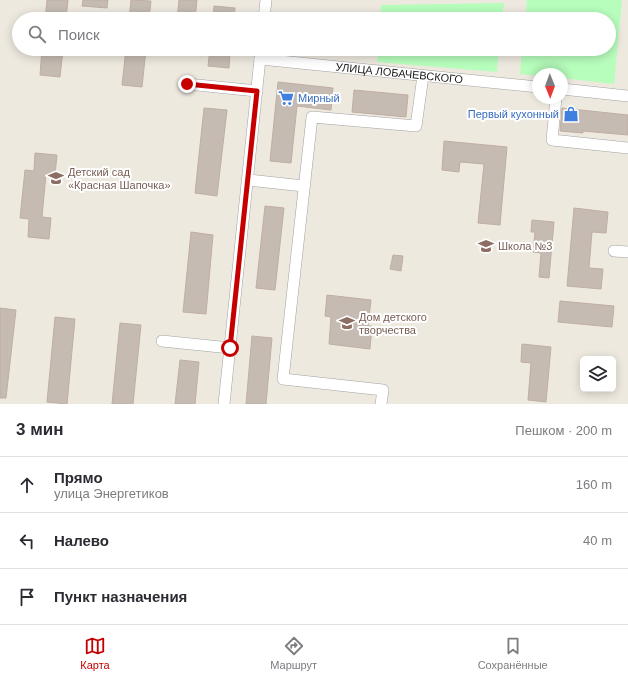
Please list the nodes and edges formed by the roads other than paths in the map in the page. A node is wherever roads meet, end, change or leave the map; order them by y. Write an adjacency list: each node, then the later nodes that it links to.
1 (266, 0): 2 (street)
2 (265, 12)
3 (260, 56): 9 (street)
4 (275, 56): 5 (street, УЛИЦА ЛОБАЧЕВСКОГО)
5 (423, 76): 7 (street, УЛИЦА ЛОБАЧЕВСКОГО); 14 (street)
6 (187, 84): 9 (street)
7 (532, 86)
8 (568, 90): 10 (street)
9 (257, 91): 13 (street)
10 (628, 96)
11 (555, 104): 12 (street)
12 (628, 148)
13 (248, 180): 14 (street); 18 (street)
14 (304, 186): 20 (street)
15 (614, 251): 16 (street)
16 (628, 252)
17 (162, 341): 18 (street)
18 (230, 348): 19 (street)
19 (224, 404)
20 (381, 404)

